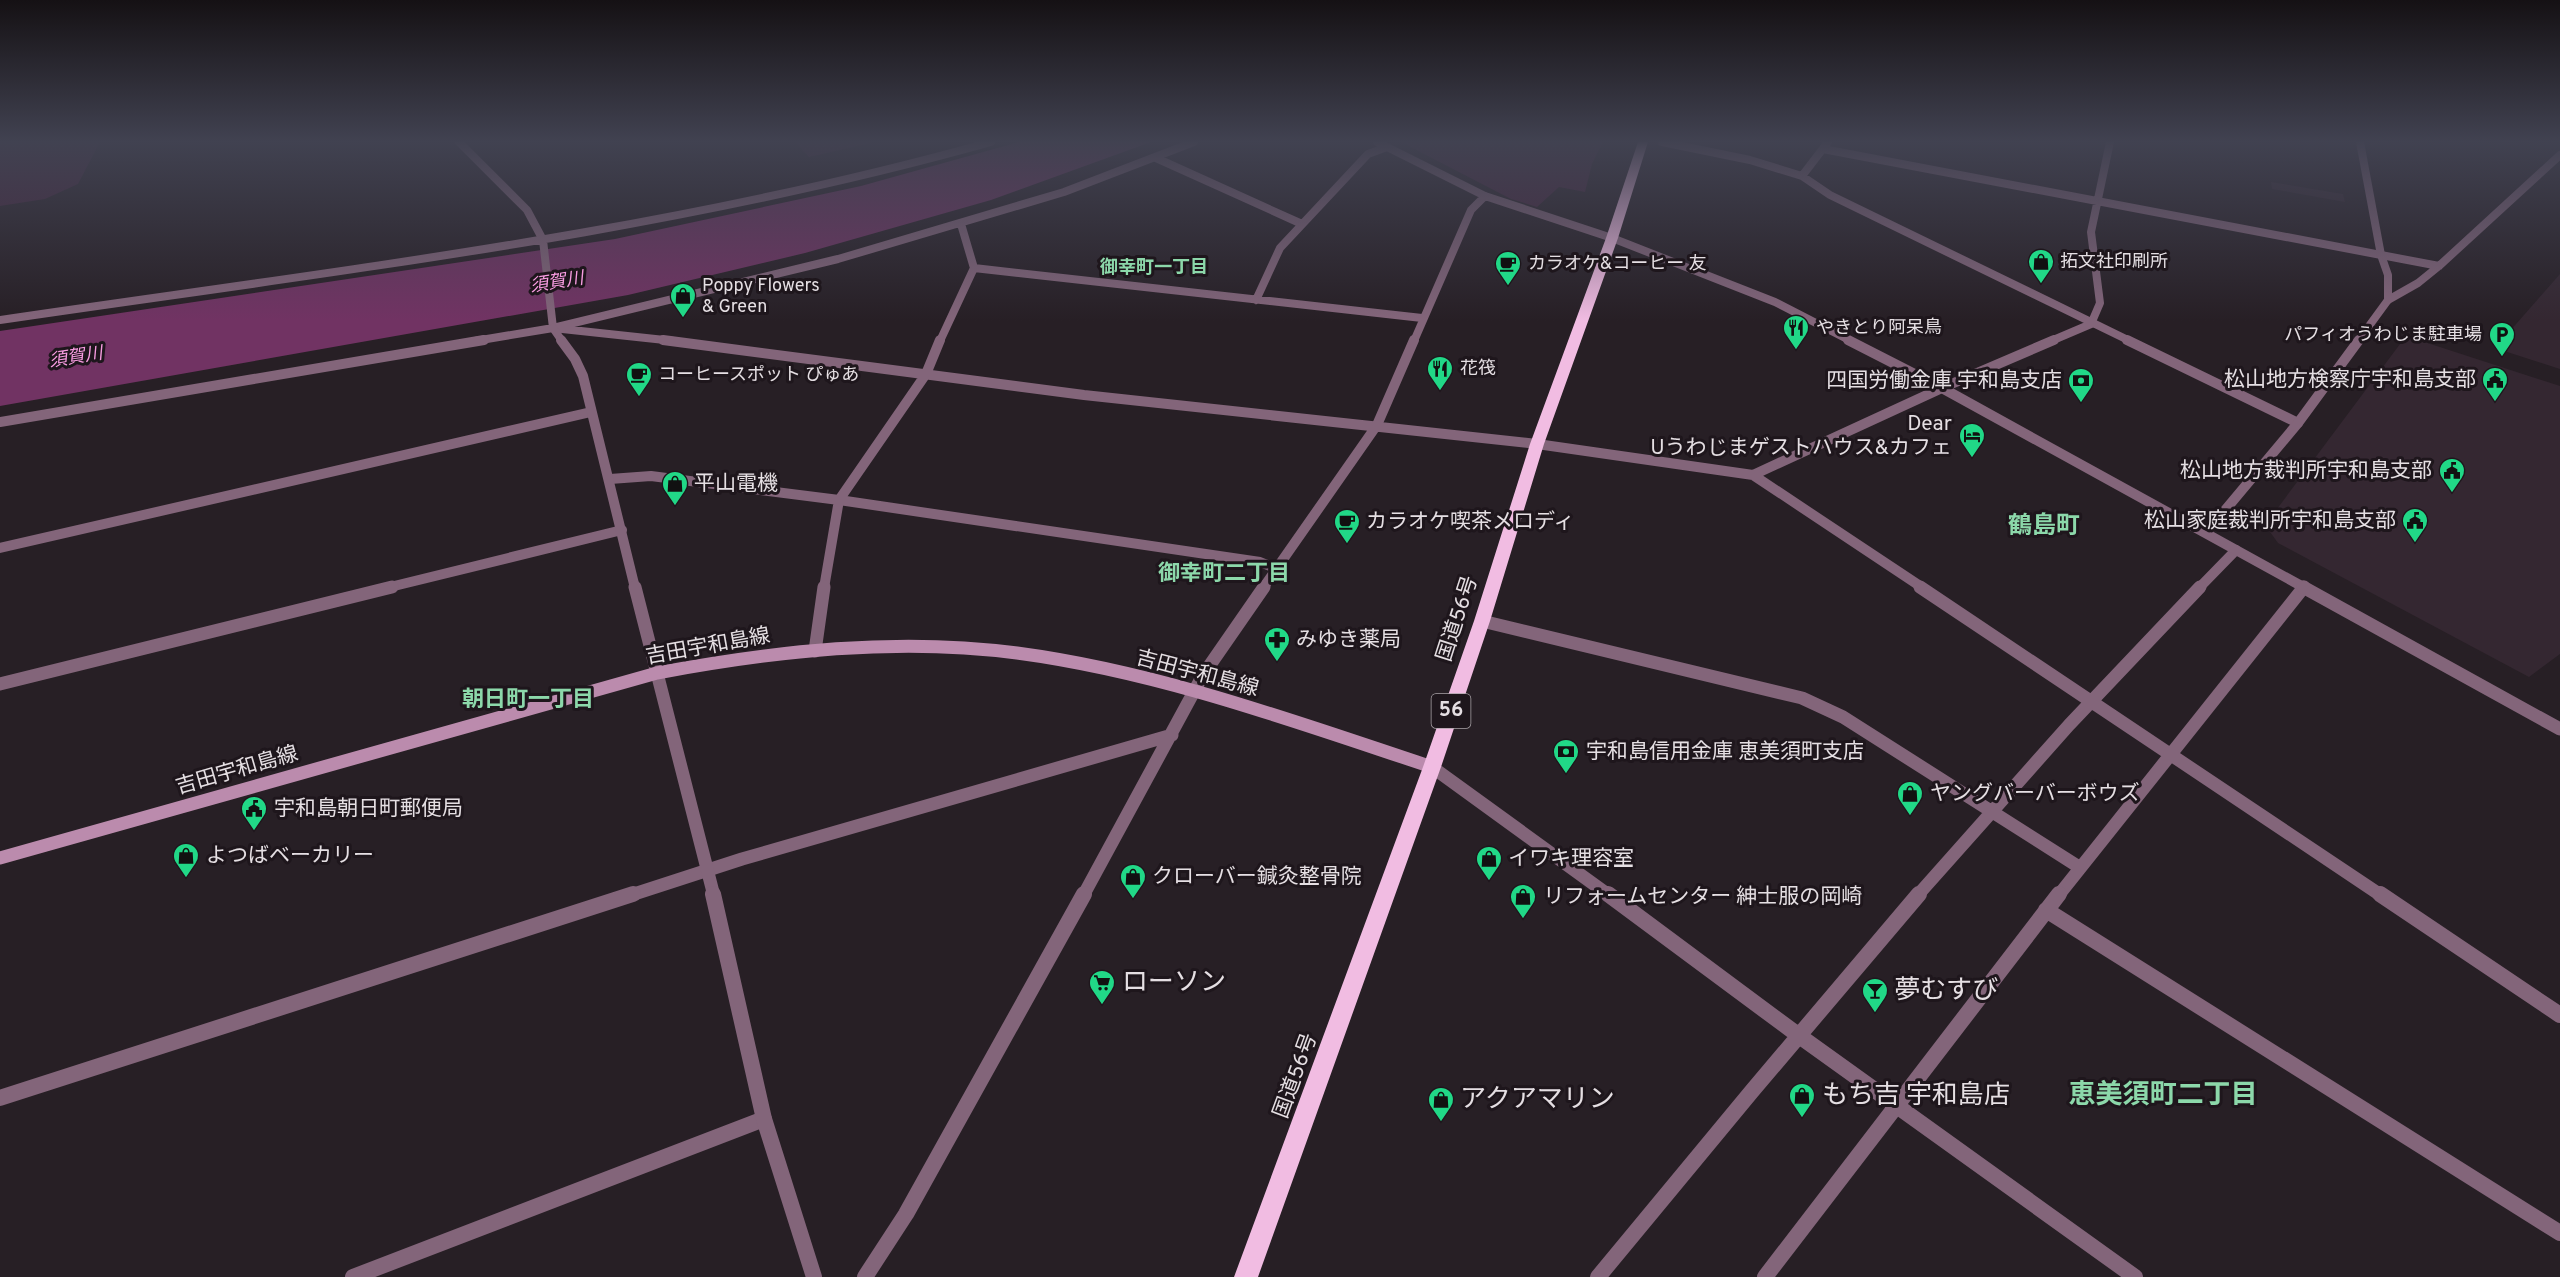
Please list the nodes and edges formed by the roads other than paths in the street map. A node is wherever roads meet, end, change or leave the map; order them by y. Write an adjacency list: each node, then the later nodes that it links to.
1 (519, 202): 17 (street)
2 (745, 202): 17 (street)
3 (1033, 202): 14 (street)
4 (1252, 202): 15 (street)
5 (1323, 202): 15 (street)
6 (1479, 202): 23 (street)
7 (1502, 202): 16 (street)
8 (1624, 202): 16 (highway, 国道56号 / 56)
9 (1843, 202): 26 (street)
10 (2090, 202): 13 (street)
11 (2371, 202): 18 (street)
12 (2509, 202): 19 (street)
13 (2097, 203): 18 (street); 26 (street)
14 (961, 224): 20 (street); 25 (street)
15 (1302, 224): 21 (street)
16 (1612, 238): 28 (street); 33 (highway, 国道56号 / 56)
17 (543, 244): 24 (street); 25 (street)
18 (2381, 255): 19 (street); 22 (street)
19 (2439, 266): 22 (street)
20 (974, 268): 21 (street); 27 (street)
21 (1256, 300): 23 (street)
22 (2388, 300): 31 (street)
23 (1422, 318): 32 (street)
24 (0, 320)
25 (551, 323): 27 (street); 29 (street); 30 (street)
26 (2091, 324): 28 (street); 31 (street)
27 (926, 374): 32 (street); 36 (street)
28 (1942, 388): 34 (street); 38 (street)
29 (591, 412): 35 (street); 39 (street)
30 (0, 422)
31 (2298, 423): 38 (street)
32 (1377, 425): 33 (street); 41 (street)
33 (1537, 444): 34 (street); 43 (highway, 国道56号 / 56)
34 (1753, 475): 48 (street)
35 (610, 479): 36 (street); 37 (street)
36 (839, 500): 41 (street); 44 (street)
37 (622, 530): 45 (street); 46 (street)
38 (2206, 533): 40 (street)
39 (0, 548)
40 (2236, 550): 42 (street); 48 (street)
41 (1277, 569): 47 (street)
42 (2304, 587): 49 (street); 51 (street)
43 (1482, 621): 52 (highway, 国道56号 / 56); 53 (street)
44 (815, 651): 45 (main road, 吉田宇和島線); 47 (main road, 吉田宇和島線)
45 (657, 673): 54 (main road, 吉田宇和島線); 56 (street)
46 (0, 684)
47 (1194, 690): 50 (street); 52 (main road, 吉田宇和島線)
48 (2093, 702): 51 (street); 53 (street)
49 (2560, 729)
50 (1172, 735): 56 (street); 66 (street)
51 (2172, 755): 55 (street); 58 (street)
52 (1432, 767): 59 (street); 67 (highway, 国道56号 / 56)
53 (1994, 811): 55 (street); 59 (street)
54 (0, 858)
55 (2079, 867): 57 (street)
56 (708, 870): 60 (street); 62 (street)
57 (2046, 909): 61 (street); 63 (street)
58 (2560, 1016)
59 (1798, 1035): 61 (street); 68 (street)
60 (0, 1098)
61 (1896, 1104): 69 (street); 70 (street)
62 (764, 1119): 64 (street); 65 (street)
63 (2560, 1233)
64 (353, 1277)
65 (814, 1277)
66 (865, 1277)
67 (1246, 1277)
68 (1598, 1277)
69 (1765, 1277)
70 (2136, 1277)

